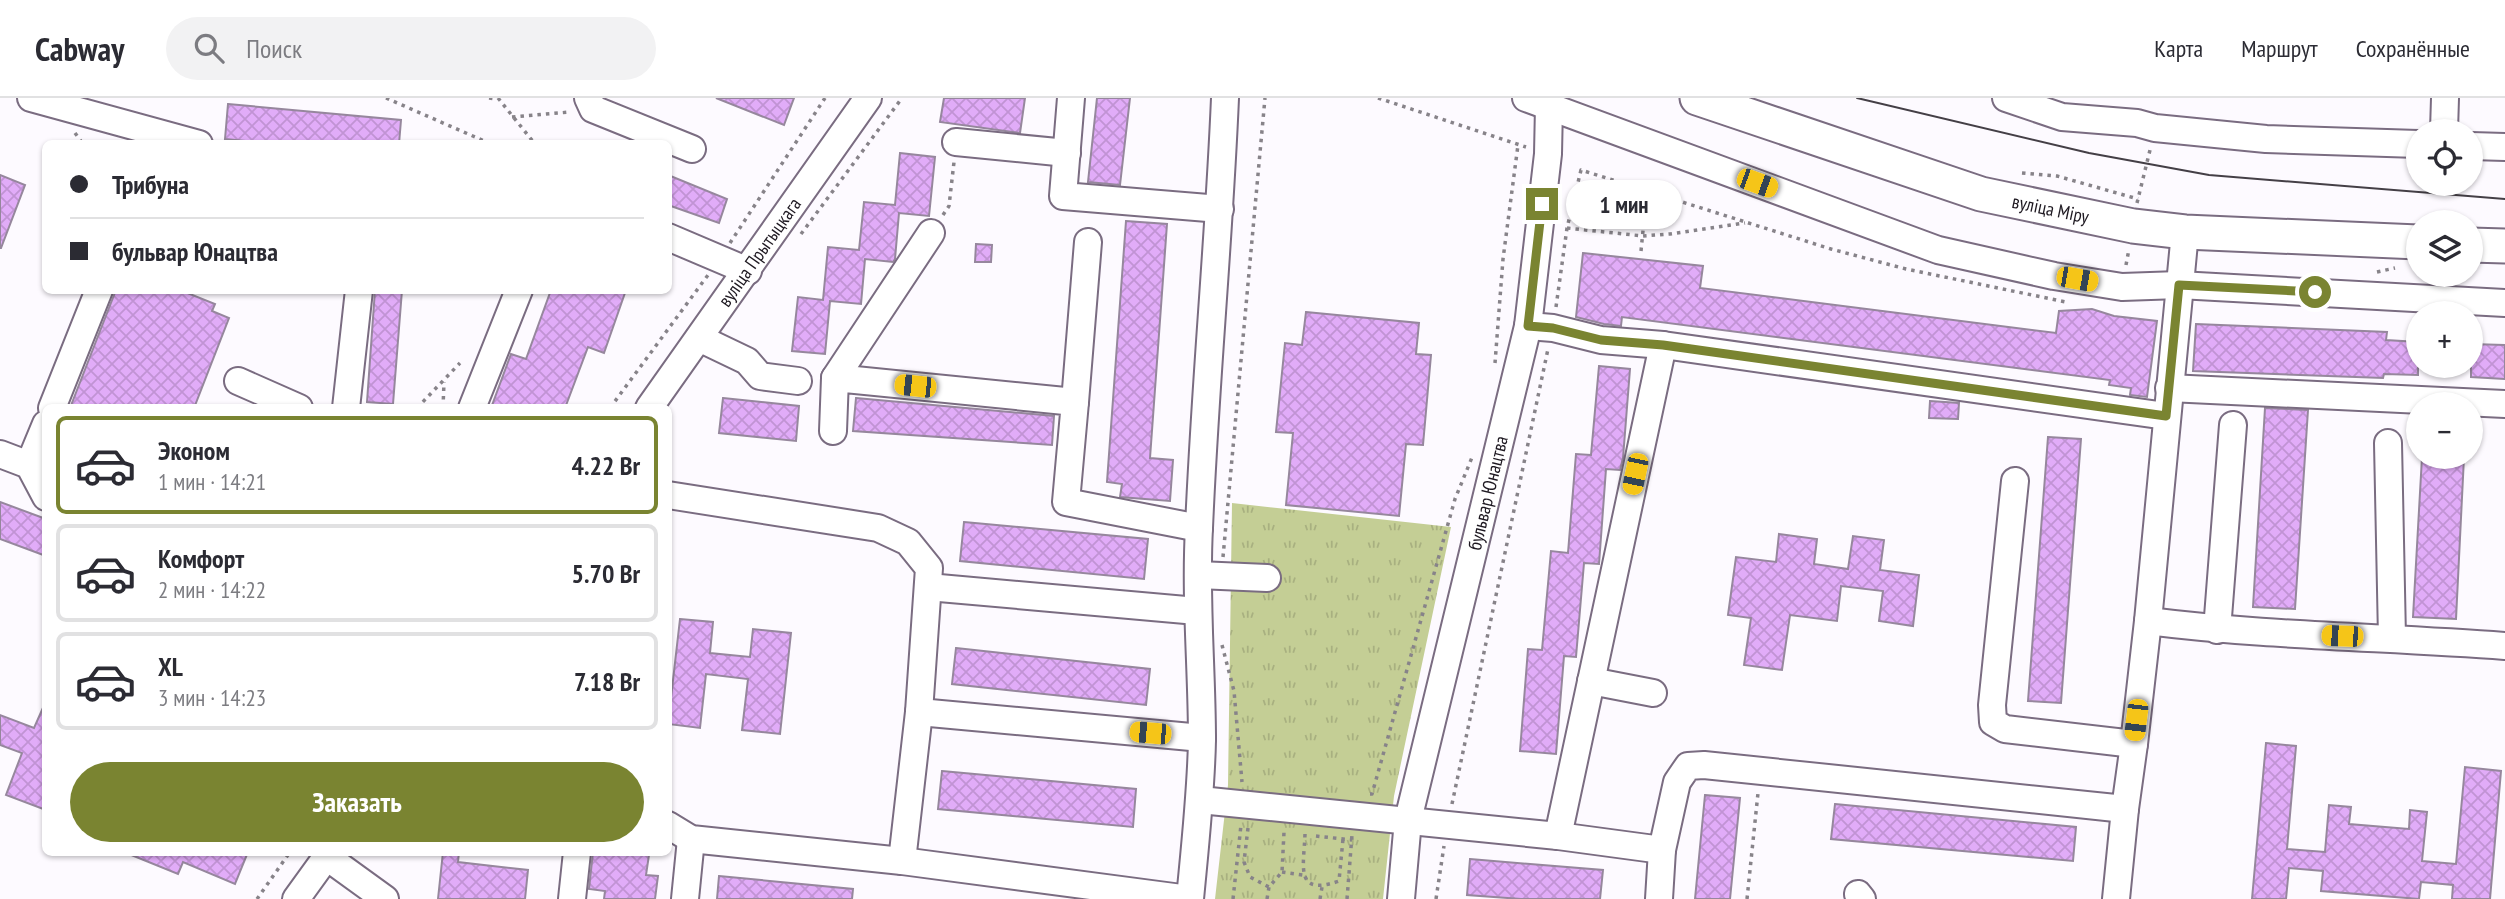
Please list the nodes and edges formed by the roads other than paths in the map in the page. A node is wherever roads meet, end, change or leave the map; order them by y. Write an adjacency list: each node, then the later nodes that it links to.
1 (30, 98): 12 (street)
2 (868, 98): 29 (street, вуліца Прытыцкага)
3 (1071, 98): 20 (street)
4 (1225, 98): 21 (street)
5 (1697, 98): 22 (main road, вуліца Міру)
6 (2006, 98): 10 (street)
7 (2445, 98): 11 (street)
8 (1538, 102): 30 (street); 35 (street, бульвар Юнацтва)
9 (591, 104): 13 (street)
10 (2138, 110): 16 (street)
11 (2445, 119)
12 (184, 140)
13 (672, 140)
14 (672, 140): 19 (street)
15 (956, 142): 20 (street)
16 (2406, 144)
17 (2483, 146): 18 (street)
18 (2505, 147)
19 (692, 149)
20 (1067, 153): 21 (street)
21 (1220, 209): 59 (street)
22 (2185, 232): 28 (main road, вуліца Міру); 30 (street)
23 (931, 233): 38 (street)
24 (672, 239): 29 (street)
25 (1088, 242): 42 (street)
26 (2483, 245): 27 (main road)
27 (2505, 246)
28 (2406, 255)
29 (748, 271): 36 (street, вуліца Прытыцкага)
30 (2179, 285): 34 (street); 41 (street)
31 (97, 294): 43 (street)
32 (359, 294): 45 (street)
33 (517, 294): 46 (street)
34 (2505, 303)
35 (1541, 327): 37 (street); 75 (street, бульвар Юнацтва)
36 (699, 338): 40 (street); 47 (street, вуліца Прытыцкага)
37 (1663, 345): 49 (street); 68 (street)
38 (835, 378): 42 (street); 51 (street)
39 (238, 381): 44 (street)
40 (798, 382)
41 (2169, 388): 48 (street); 49 (street)
42 (1075, 402): 59 (street)
43 (54, 404)
44 (290, 404)
45 (346, 404)
46 (474, 404)
47 (652, 404)
48 (2505, 404)
49 (2166, 416): 64 (street)
50 (2233, 425): 65 (street)
51 (833, 431)
52 (42, 434): 55 (street)
53 (2388, 443): 66 (street)
54 (0, 454): 55 (street)
55 (29, 465): 57 (street)
56 (2015, 481): 72 (street)
57 (42, 489)
58 (672, 496): 62 (street)
59 (1199, 528): 60 (street)
60 (1210, 575): 61 (street); 63 (street)
61 (1267, 578)
62 (928, 587): 63 (street); 70 (street)
63 (1197, 611): 71 (street)
64 (2148, 621): 65 (street); 72 (street)
65 (2217, 630): 66 (street)
66 (2392, 638): 67 (street)
67 (2505, 646)
68 (1591, 681): 69 (street); 77 (street)
69 (1653, 693)
70 (919, 712): 71 (street); 83 (street)
71 (1202, 738): 73 (street)
72 (2134, 744): 74 (street)
73 (1200, 800): 75 (street); 89 (street)
74 (2125, 809): 79 (street); 92 (street)
75 (1408, 820): 77 (street); 90 (street, бульвар Юнацтва)
76 (672, 827): 78 (street)
77 (1558, 836): 79 (street)
78 (691, 839): 83 (street); 88 (street)
79 (1662, 850): 91 (street)
80 (328, 856): 85 (street)
81 (330, 856): 86 (street)
82 (577, 856): 87 (street)
83 (902, 861): 84 (street)
84 (1080, 891): 89 (street)
85 (296, 899)
86 (385, 899)
87 (572, 899)
88 (685, 899)
89 (1190, 899)
90 (1401, 899)
91 (1659, 899)
92 (2116, 899)

